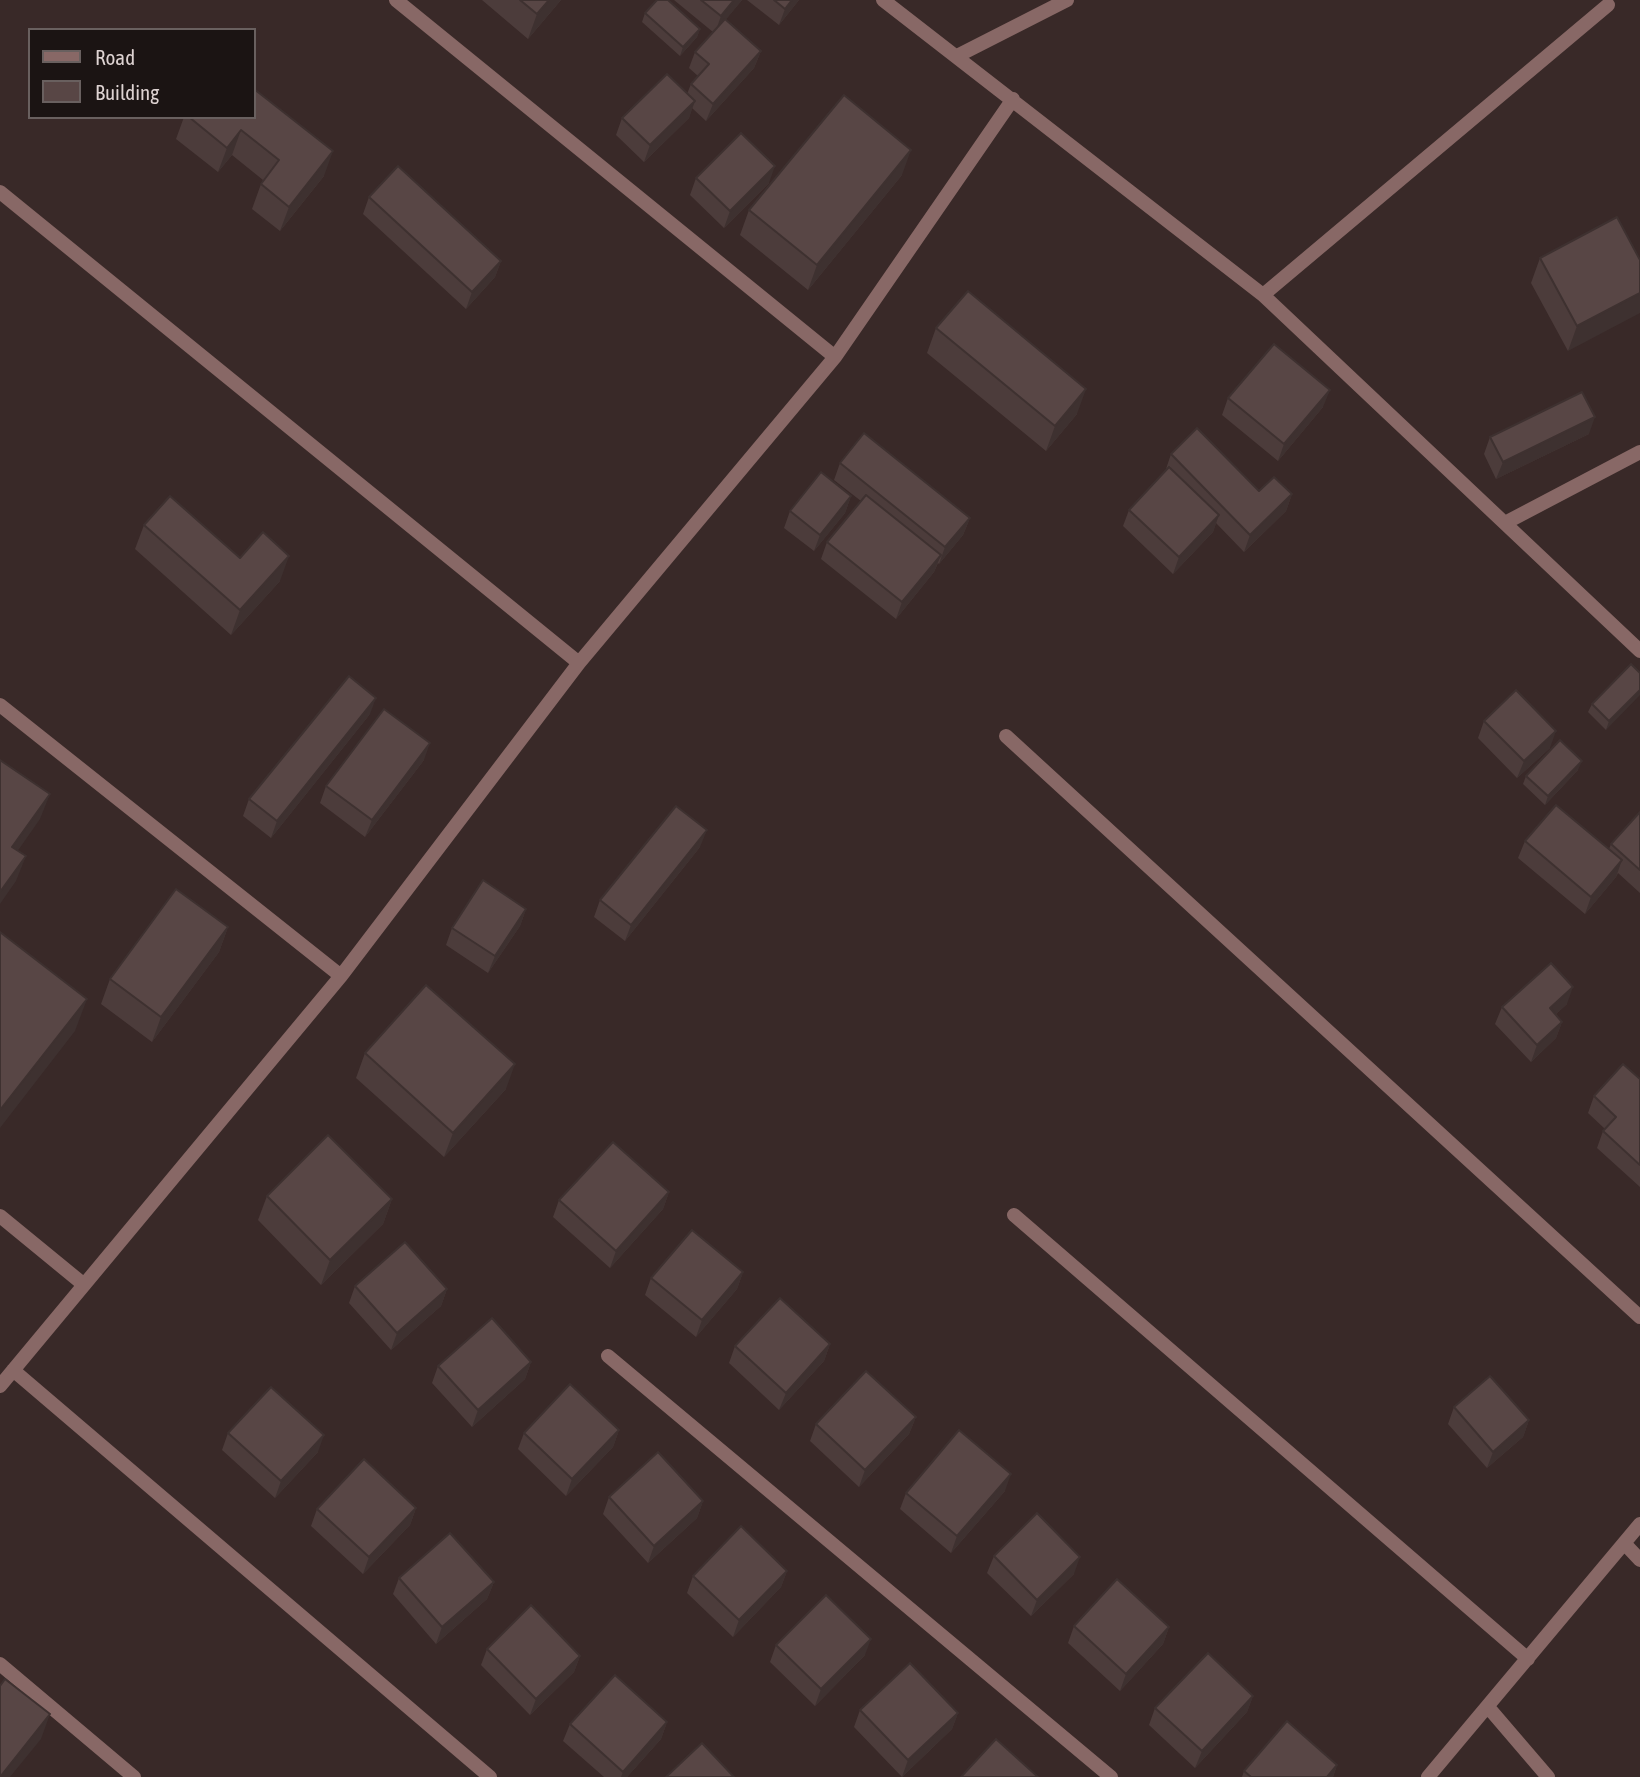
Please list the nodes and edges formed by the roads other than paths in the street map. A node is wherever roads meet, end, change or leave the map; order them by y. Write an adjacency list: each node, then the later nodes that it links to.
1 (396, 0): 9 (street)
2 (883, 0): 5 (street)
3 (1067, 0): 5 (street)
4 (1608, 5): 8 (street)
5 (957, 56): 6 (street)
6 (1013, 99): 8 (street); 9 (street)
7 (0, 192): 13 (street)
8 (1263, 295): 11 (street)
9 (835, 357): 13 (street)
10 (1640, 452): 11 (street)
11 (1505, 523): 12 (street)
12 (1640, 651)
13 (579, 663): 16 (street)
14 (0, 705): 16 (street)
15 (1006, 736): 20 (street)
16 (341, 976): 19 (street)
17 (1014, 1215): 27 (street)
18 (0, 1216): 19 (street)
19 (83, 1284): 22 (street)
20 (1640, 1317)
21 (608, 1356): 32 (street)
22 (13, 1370): 23 (street); 31 (street)
23 (0, 1386)
24 (1640, 1524): 25 (street)
25 (1625, 1543): 26 (street); 27 (street)
26 (1640, 1560)
27 (1528, 1659): 29 (street)
28 (0, 1664): 30 (street)
29 (1488, 1707): 33 (street); 34 (street)
30 (134, 1777)
31 (490, 1777)
32 (1111, 1777)
33 (1428, 1777)
34 (1548, 1777)

